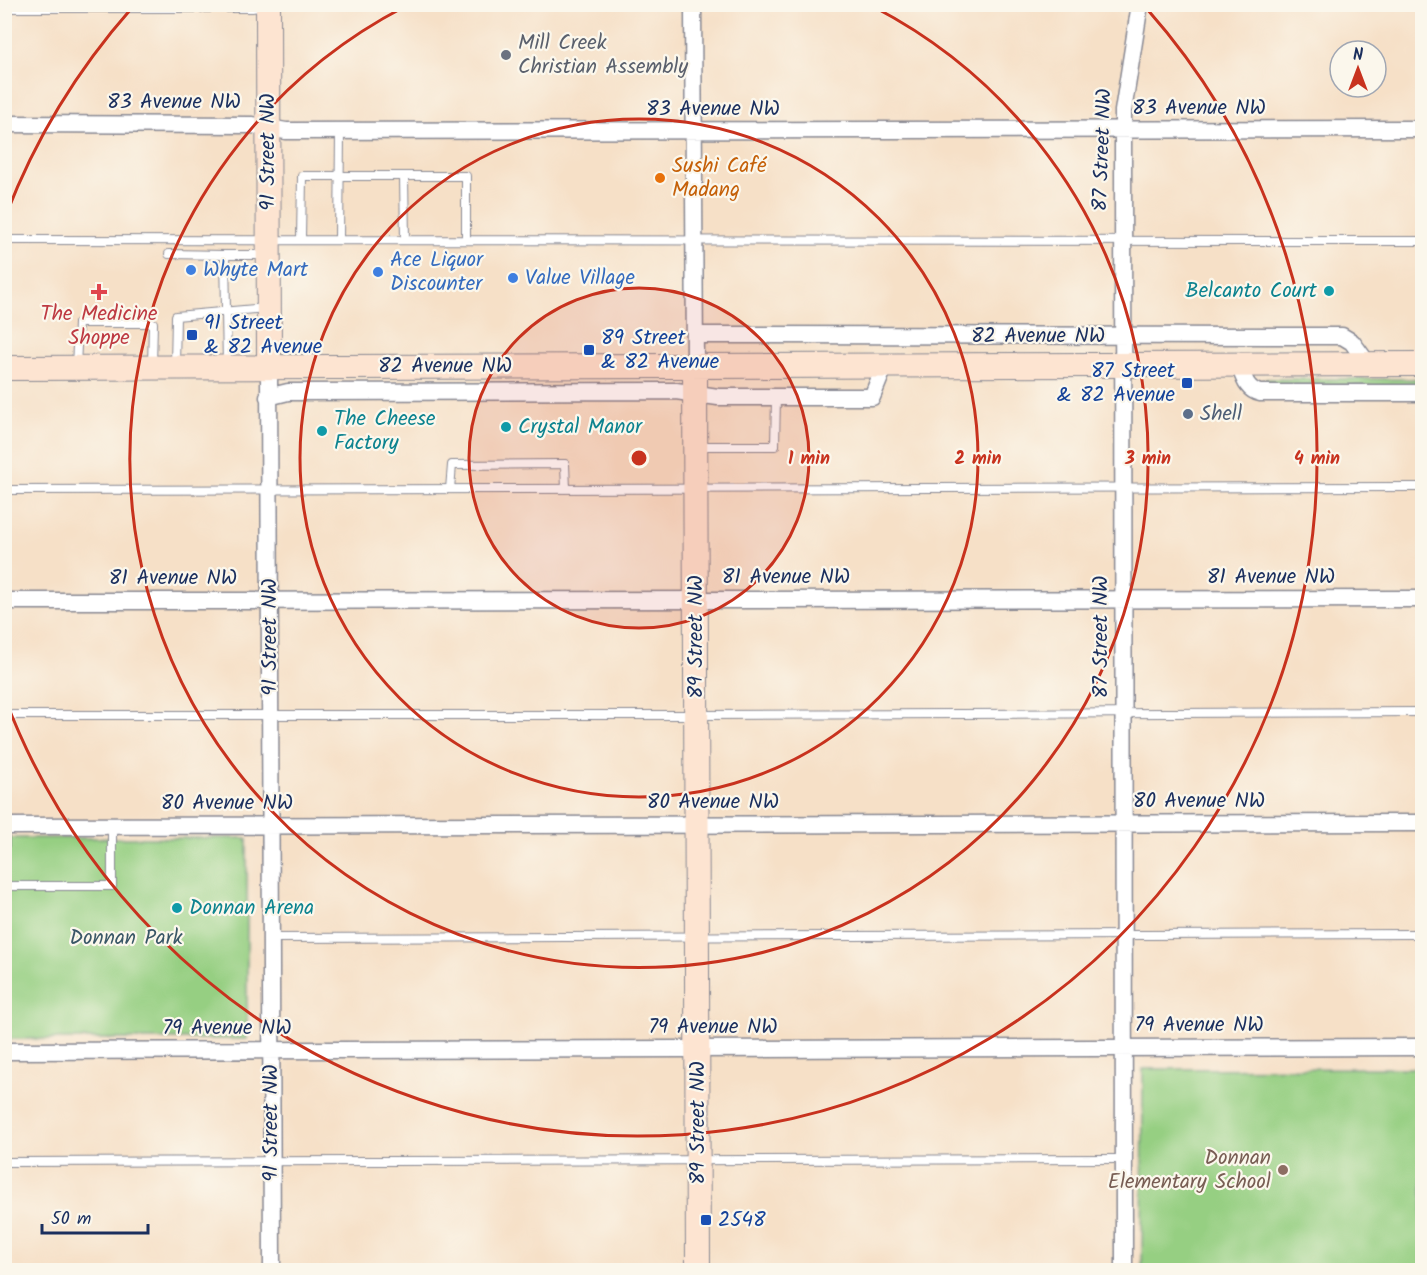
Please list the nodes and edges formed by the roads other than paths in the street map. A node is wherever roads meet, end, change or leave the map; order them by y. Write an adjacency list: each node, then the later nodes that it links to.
1 (693, 4): 9 (street, 89 Street NW)
2 (1140, 4): 10 (street, 87 Street NW)
3 (270, 5): 4 (lane); 6 (main road, 91 Street NW)
4 (4, 8)
5 (4, 124): 6 (street, 83 Avenue NW)
6 (268, 127): 8 (street, 83 Avenue NW); 21 (main road, 91 Street NW)
7 (1422, 129): 10 (street, 83 Avenue NW)
8 (340, 131): 9 (street, 83 Avenue NW); 11 (lane)
9 (695, 131): 10 (street, 83 Avenue NW); 18 (street, 89 Street NW)
10 (1123, 131): 19 (street, 87 Street NW)
11 (340, 176): 12 (lane); 14 (lane); 15 (lane)
12 (404, 176): 16 (lane); 17 (lane)
13 (4, 240): 21 (lane)
14 (301, 240): 15 (lane); 21 (lane)
15 (339, 240): 16 (lane)
16 (405, 240): 17 (lane)
17 (466, 240): 18 (lane)
18 (694, 240): 19 (lane); 26 (street, 89 Street NW)
19 (1123, 240): 20 (lane); 27 (street, 87 Street NW)
20 (1422, 241)
21 (269, 248): 23 (lane); 24 (main road, 91 Street NW)
22 (170, 254): 23 (lane)
23 (225, 255): 25 (lane)
24 (269, 308): 25 (lane); 37 (main road, 91 Street NW)
25 (226, 312): 35 (lane); 36 (lane)
26 (695, 335): 27 (street, 82 Avenue NW); 33 (street, 89 Street NW)
27 (1122, 337): 28 (street, 82 Avenue NW); 31 (street, 87 Street NW)
28 (1368, 364): 29 (main road, 82 Avenue NW); 32 (main road, 82 Avenue NW)
29 (1422, 364)
30 (885, 365): 31 (main road, 82 Avenue NW); 33 (main road, 82 Avenue NW); 42 (street, 82 Avenue NW)
31 (1123, 365): 32 (main road, 82 Avenue NW); 45 (street, 87 Street NW)
32 (1239, 365): 39 (street)
33 (695, 366): 37 (main road, 82 Avenue NW); 40 (main road, 89 Street NW)
34 (76, 367): 35 (main road, 82 Avenue NW); 35 (lane); 38 (main road, 82 Avenue NW)
35 (163, 367): 36 (main road, 82 Avenue NW)
36 (227, 367): 37 (main road, 82 Avenue NW)
37 (269, 367): 41 (street, 91 Street NW)
38 (4, 368)
39 (1422, 393)
40 (696, 394): 41 (street, 82 Avenue NW); 42 (street, 82 Avenue NW); 43 (main road, 89 Street NW)
41 (268, 397): 50 (street, 91 Street NW)
42 (776, 397): 43 (lane)
43 (696, 446): 48 (main road, 89 Street NW)
44 (1422, 487): 45 (lane)
45 (1123, 488): 48 (lane); 52 (street, 87 Street NW)
46 (450, 489): 47 (lane); 47 (lane); 50 (lane)
47 (566, 489): 48 (lane)
48 (696, 489): 51 (main road, 89 Street NW)
49 (4, 490): 50 (lane)
50 (269, 490): 54 (street, 91 Street NW)
51 (696, 599): 52 (street, 81 Avenue NW); 54 (street, 81 Avenue NW); 60 (main road, 89 Street NW)
52 (1123, 599): 53 (street, 81 Avenue NW); 56 (street, 87 Street NW)
53 (1422, 599)
54 (269, 601): 55 (street, 81 Avenue NW); 59 (street, 91 Street NW)
55 (4, 602)
56 (1124, 712): 57 (lane); 60 (lane); 62 (street, 87 Street NW)
57 (1422, 712)
58 (4, 715): 59 (lane)
59 (270, 715): 60 (lane); 64 (street, 91 Street NW)
60 (696, 715): 65 (main road, 89 Street NW)
61 (1422, 823): 62 (street, 80 Avenue NW)
62 (1124, 824): 65 (street, 80 Avenue NW); 69 (street, 87 Street NW)
63 (112, 825): 64 (street, 80 Avenue NW); 66 (street, 80 Avenue NW); 66 (lane)
64 (270, 825): 65 (street, 80 Avenue NW); 70 (street, 91 Street NW)
65 (697, 825): 68 (main road, 89 Street NW)
66 (5, 826)
67 (1422, 934): 69 (lane)
68 (697, 935): 69 (lane); 70 (lane); 73 (main road, 89 Street NW)
69 (1124, 935): 72 (street, 87 Street NW)
70 (271, 938): 74 (street, 91 Street NW)
71 (1422, 1047): 72 (street, 79 Avenue NW)
72 (1124, 1048): 73 (street, 79 Avenue NW); 76 (street, 87 Street NW)
73 (697, 1049): 74 (street, 79 Avenue NW); 78 (main road, 89 Street NW)
74 (271, 1050): 75 (street, 79 Avenue NW); 77 (street, 91 Street NW)
75 (4, 1051)
76 (1124, 1159): 78 (lane); 82 (street, 87 Street NW)
77 (272, 1160): 78 (lane); 79 (lane); 80 (street, 91 Street NW)
78 (698, 1160): 81 (main road, 89 Street NW)
79 (4, 1162)
80 (272, 1270)
81 (698, 1270)
82 (1124, 1270)

